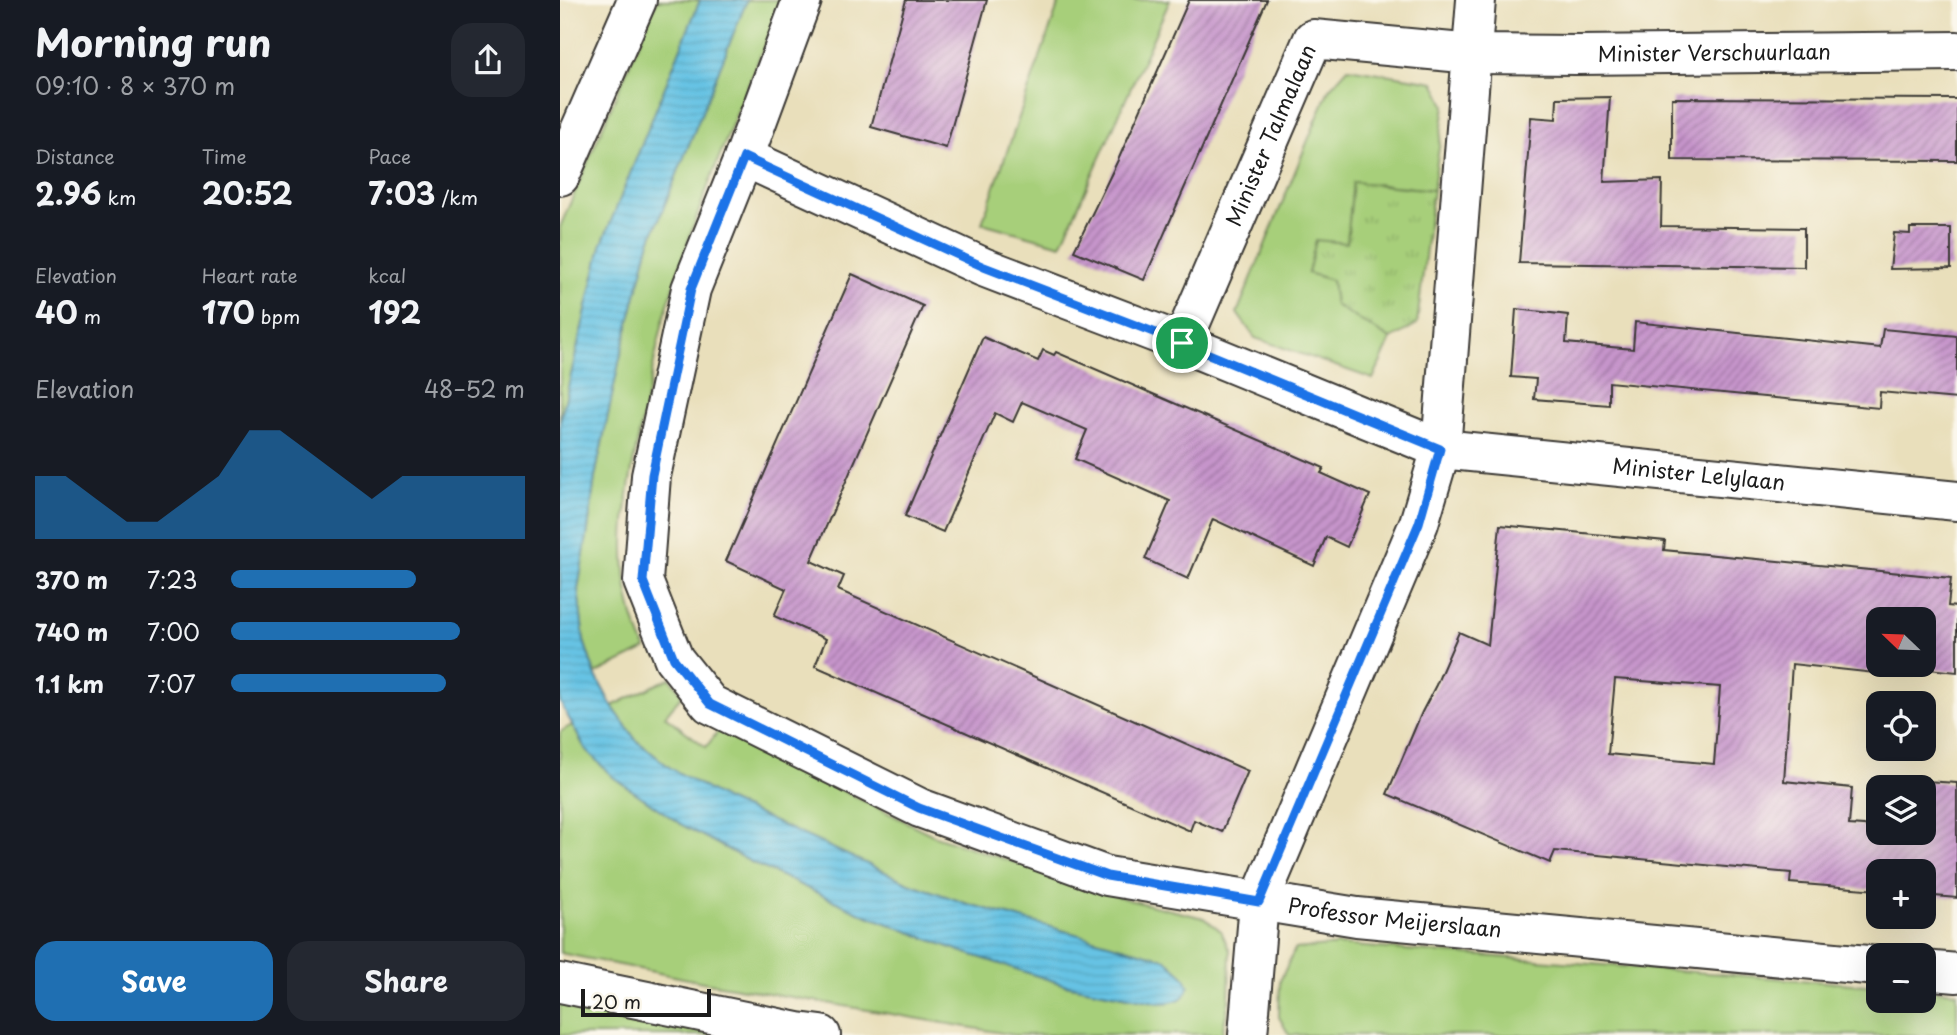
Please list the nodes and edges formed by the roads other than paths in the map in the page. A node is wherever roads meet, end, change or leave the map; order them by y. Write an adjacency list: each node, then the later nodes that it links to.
1 (637, 0): 7 (street)
2 (802, 0): 6 (street, Professor Meijerslaan)
3 (1476, 0): 5 (street)
4 (1957, 51): 5 (street, Minister Verschuurlaan)
5 (1473, 54): 8 (street, Minister Talmalaan); 9 (street)
6 (744, 157): 8 (street); 11 (street, Professor Meijerslaan)
7 (560, 176)
8 (1182, 343): 9 (street)
9 (1440, 449): 10 (street, Minister Lelylaan); 11 (street)
10 (1957, 501)
11 (1259, 902): 12 (street, Professor Meijerslaan); 17 (street)
12 (1866, 965)
13 (1936, 971): 14 (street)
14 (1957, 973)
15 (560, 983): 16 (street)
16 (821, 1035)
17 (1248, 1035)

